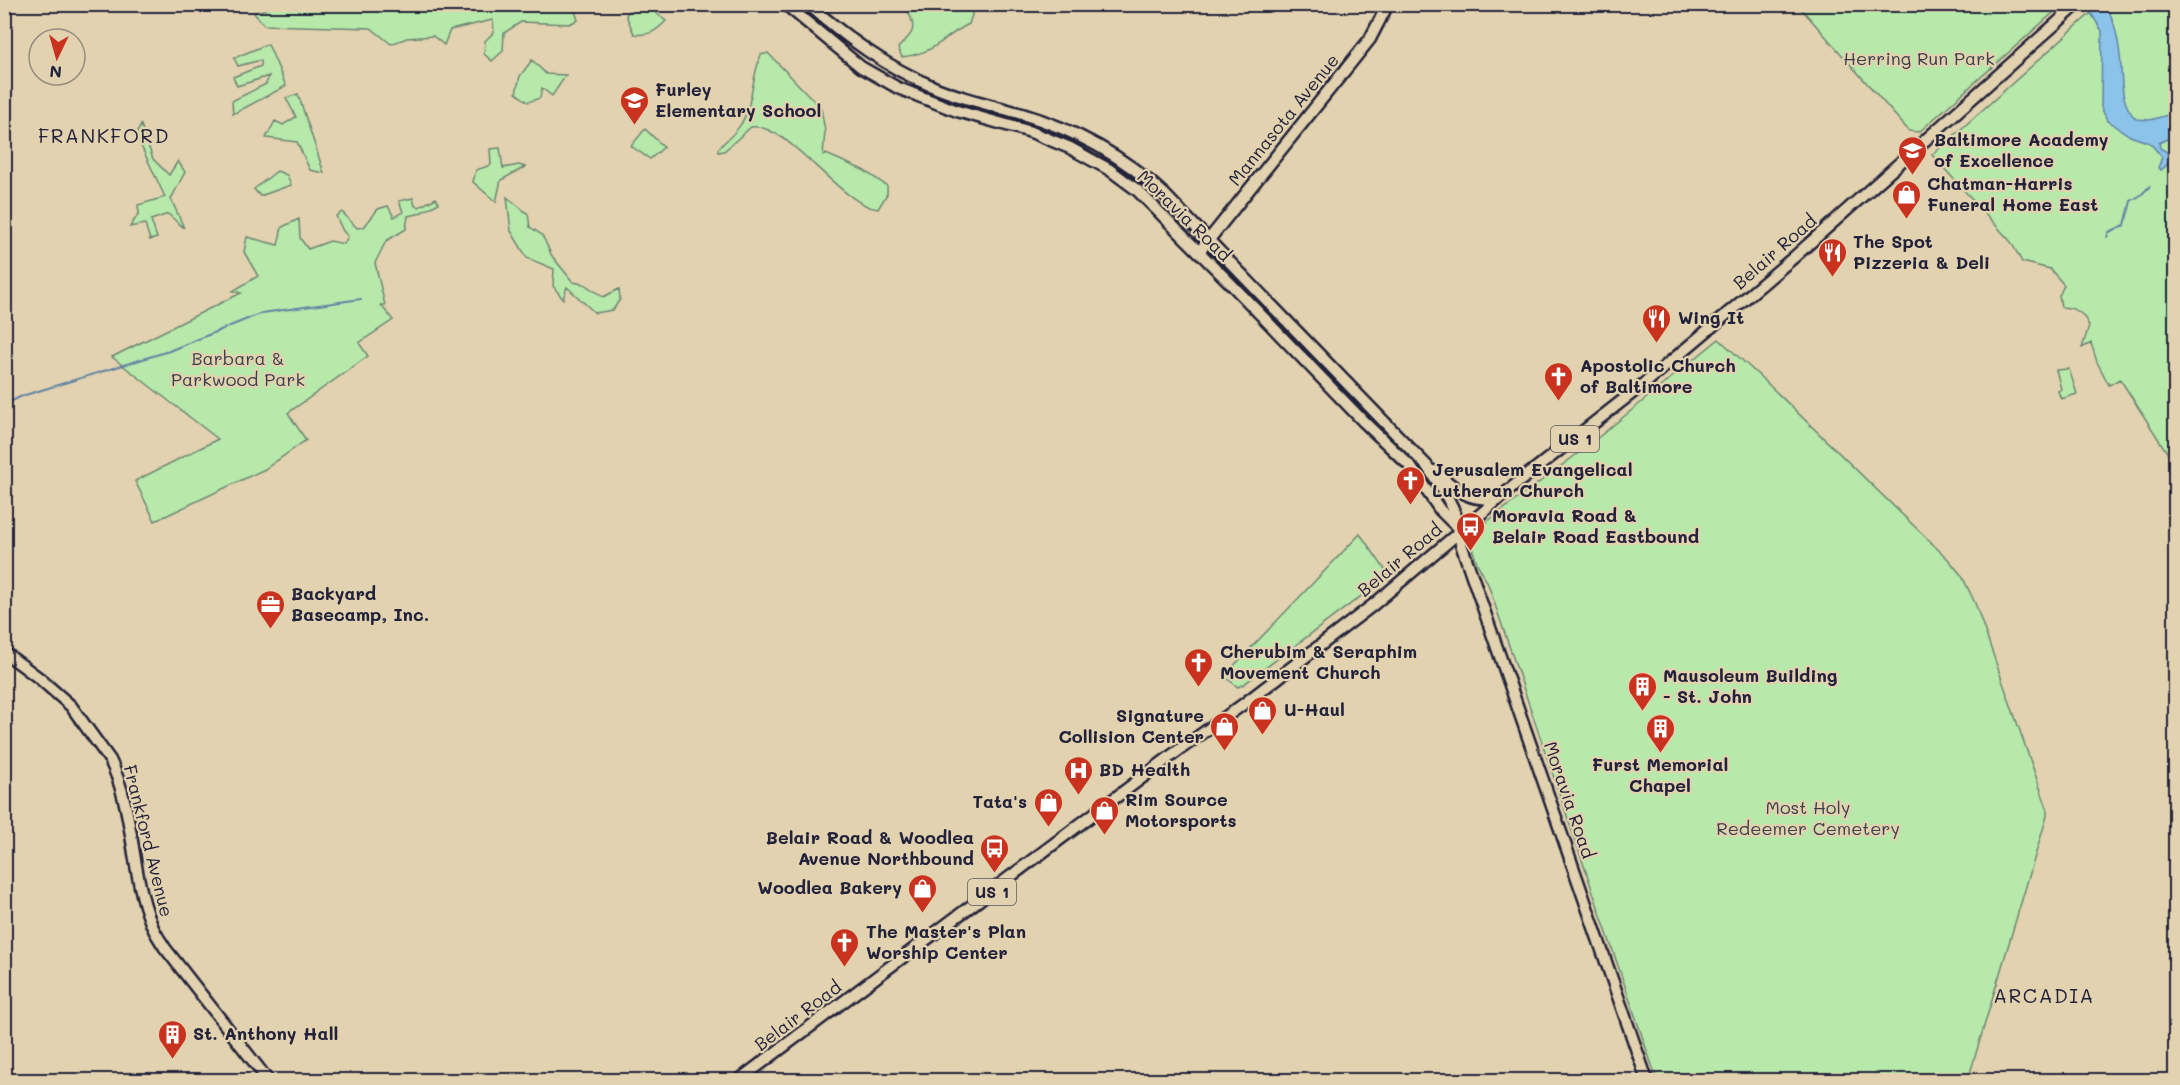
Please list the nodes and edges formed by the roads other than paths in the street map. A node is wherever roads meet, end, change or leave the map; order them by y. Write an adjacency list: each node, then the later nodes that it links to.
1 (785, 4): 6 (main road, Moravia Road)
2 (808, 4): 5 (main road, Moravia Road)
3 (1388, 4): 5 (main road, Mannasota Avenue)
4 (2077, 6): 8 (main road, Belair Road / US 1)
5 (1209, 240): 6 (main road, Mannasota Avenue); 7 (main road, Moravia Road)
6 (1199, 252): 9 (main road, Moravia Road)
7 (1427, 466): 8 (main road); 9 (main road, Moravia Road)
8 (1505, 493): 9 (main road, Belair Road / US 1)
9 (1461, 531): 12 (main road, Belair Road / US 1); 13 (main road, Moravia Road)
10 (4, 652): 11 (main road, Frankford Avenue)
11 (268, 1080)
12 (739, 1080)
13 (1647, 1080)

